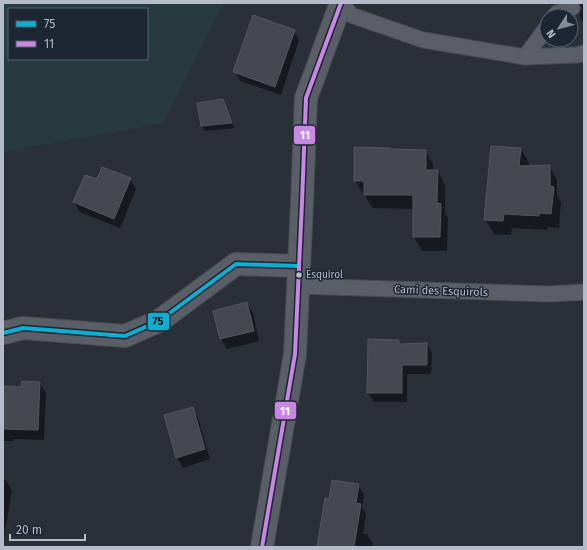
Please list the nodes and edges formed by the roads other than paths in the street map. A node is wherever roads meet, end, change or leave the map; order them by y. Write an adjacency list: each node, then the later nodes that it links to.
1 (341, 3): 4 (lane); 5 (street)
2 (539, 38): 4 (lane)
3 (584, 53): 4 (lane)
4 (525, 57)
5 (299, 276): 6 (lane, Cami des Esquirols); 7 (street); 8 (street)
6 (584, 292)
7 (3, 333)
8 (262, 547)

